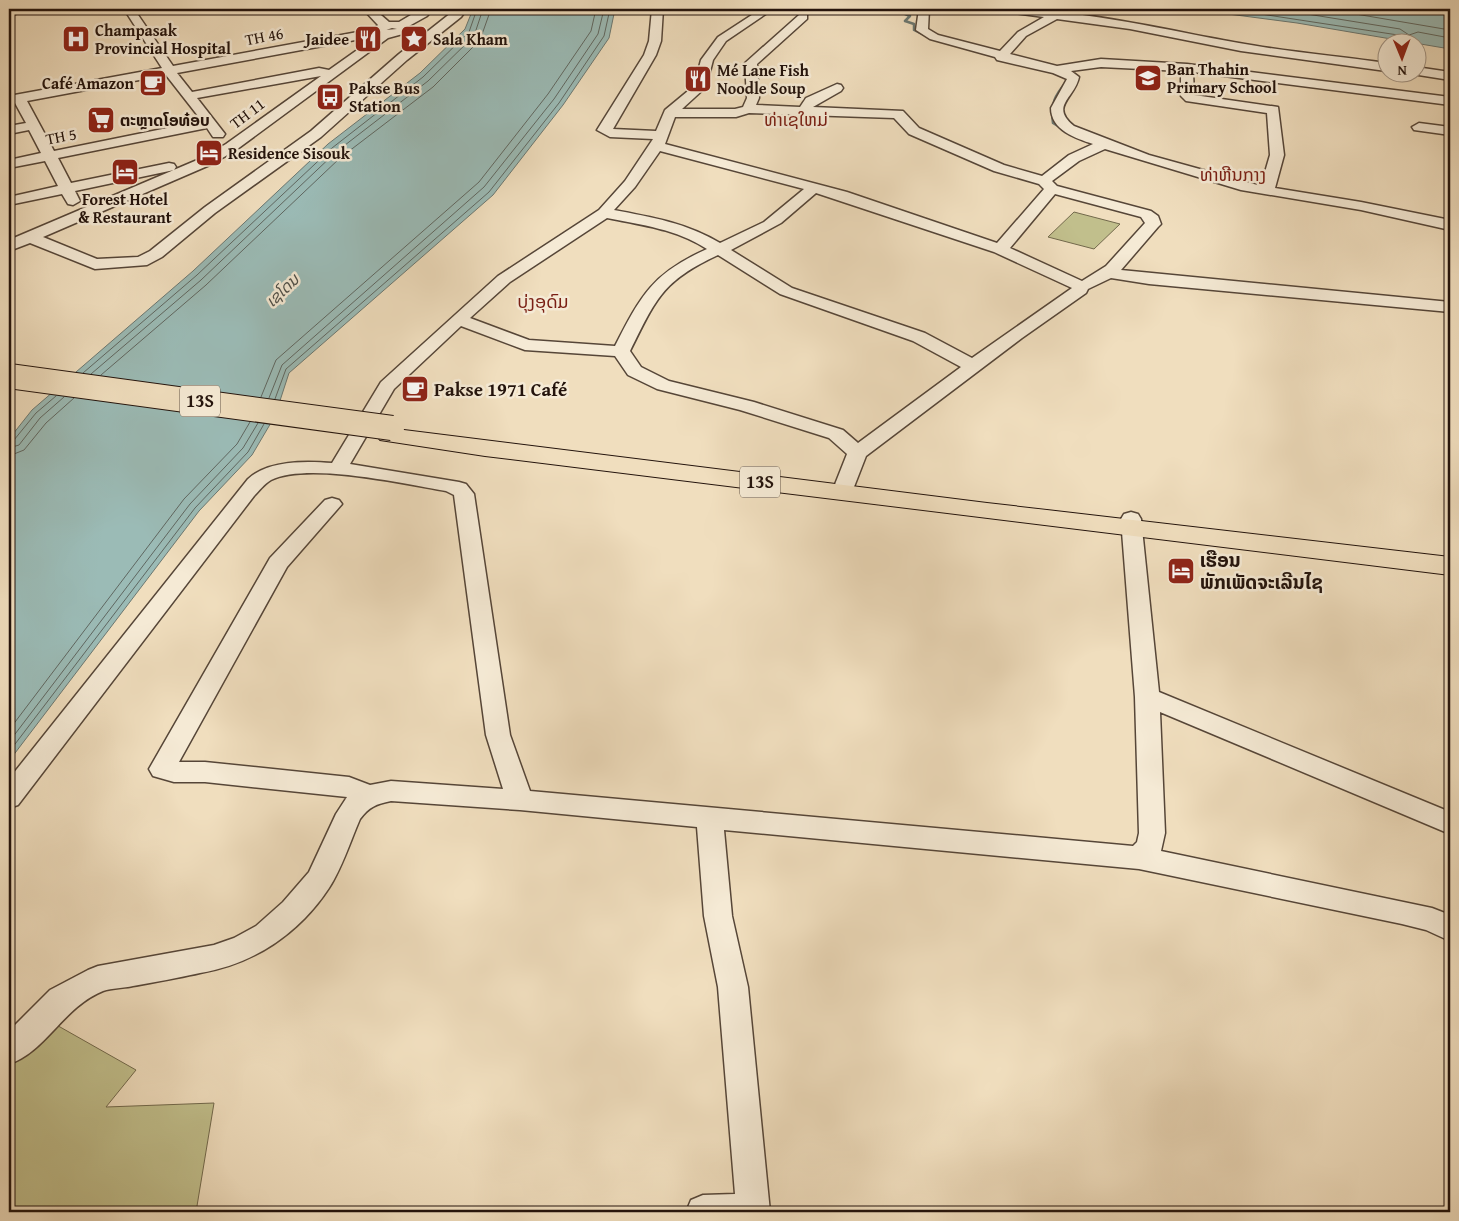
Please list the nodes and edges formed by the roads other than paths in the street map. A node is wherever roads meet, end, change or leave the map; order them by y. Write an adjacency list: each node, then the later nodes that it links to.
1 (27, 9): 12 (street)
2 (129, 9): 19 (street)
3 (368, 9): 15 (street)
4 (427, 9): 14 (street)
5 (450, 9): 14 (street)
6 (461, 9): 53 (street)
7 (657, 9): 39 (street)
8 (747, 9): 11 (street)
9 (924, 9): 16 (street)
10 (1007, 9): 13 (street)
11 (777, 11): 30 (street); 32 (street)
12 (9, 12)
13 (1056, 15): 16 (street); 17 (street)
14 (403, 27): 15 (street, TH 46)
15 (383, 31): 19 (street, TH 46); 21 (street, TH 11)
16 (1001, 57): 20 (street)
17 (1376, 66)
18 (1186, 68): 20 (street); 27 (street); 48 (street)
19 (169, 70): 26 (street); 28 (street, TH 46)
20 (1057, 70): 40 (street)
21 (330, 73): 26 (street); 41 (street, TH 11)
22 (1426, 73): 23 (street)
23 (1450, 76)
24 (1382, 82): 27 (street)
25 (837, 88): 31 (street)
26 (189, 96): 33 (street)
27 (1379, 97): 29 (street)
28 (14, 99): 34 (street)
29 (1450, 101)
30 (748, 109): 31 (street); 32 (street)
31 (803, 111): 45 (street)
32 (670, 113): 39 (street)
33 (209, 124): 38 (street, TH 5); 41 (street)
34 (32, 126): 36 (street); 42 (street)
35 (1418, 127): 37 (street)
36 (9, 130)
37 (1450, 131)
38 (128, 140): 42 (street, TH 5); 44 (street)
39 (659, 141): 46 (street); 50 (street)
40 (1105, 144): 45 (street); 48 (street)
41 (231, 147): 44 (street, TH 11)
42 (49, 156): 43 (street, TH 5); 47 (street)
43 (9, 164)
44 (150, 178): 47 (street); 51 (street)
45 (1048, 185): 56 (street); 57 (street)
46 (812, 188): 55 (street); 56 (street)
47 (68, 189): 49 (street); 51 (street)
48 (1267, 191): 52 (street)
49 (9, 201)
50 (604, 212): 55 (street); 60 (street)
51 (81, 215): 53 (street)
52 (1450, 225)
53 (30, 237): 54 (street)
54 (9, 245)
55 (717, 249): 61 (street); 62 (street)
56 (1000, 249): 58 (street)
57 (1108, 273): 58 (street); 59 (street)
58 (1081, 286): 62 (street)
59 (1450, 307)
60 (458, 319): 61 (street); 67 (street)
61 (621, 351): 66 (street)
62 (973, 366): 66 (street)
63 (9, 376): 65 (highway, 13S, bridge)
64 (9, 386): 65 (highway, 13S)
65 (390, 431): 68 (highway, 13S)
66 (857, 453): 68 (street)
67 (337, 470): 75 (street); 76 (street)
68 (843, 487): 70 (highway, 13S)
69 (332, 504): 74 (street)
70 (1132, 523): 71 (highway, 13S); 72 (highway, 13S); 73 (street)
71 (1450, 554)
72 (1450, 566)
73 (1147, 697): 78 (street); 79 (street)
74 (369, 794): 76 (street); 81 (street)
75 (9, 798)
76 (520, 800): 77 (street)
77 (710, 818): 79 (street); 82 (street)
78 (1450, 823)
79 (1139, 858): 80 (street)
80 (1450, 929)
81 (9, 1050)
82 (753, 1211): 83 (street)
83 (703, 1212)

